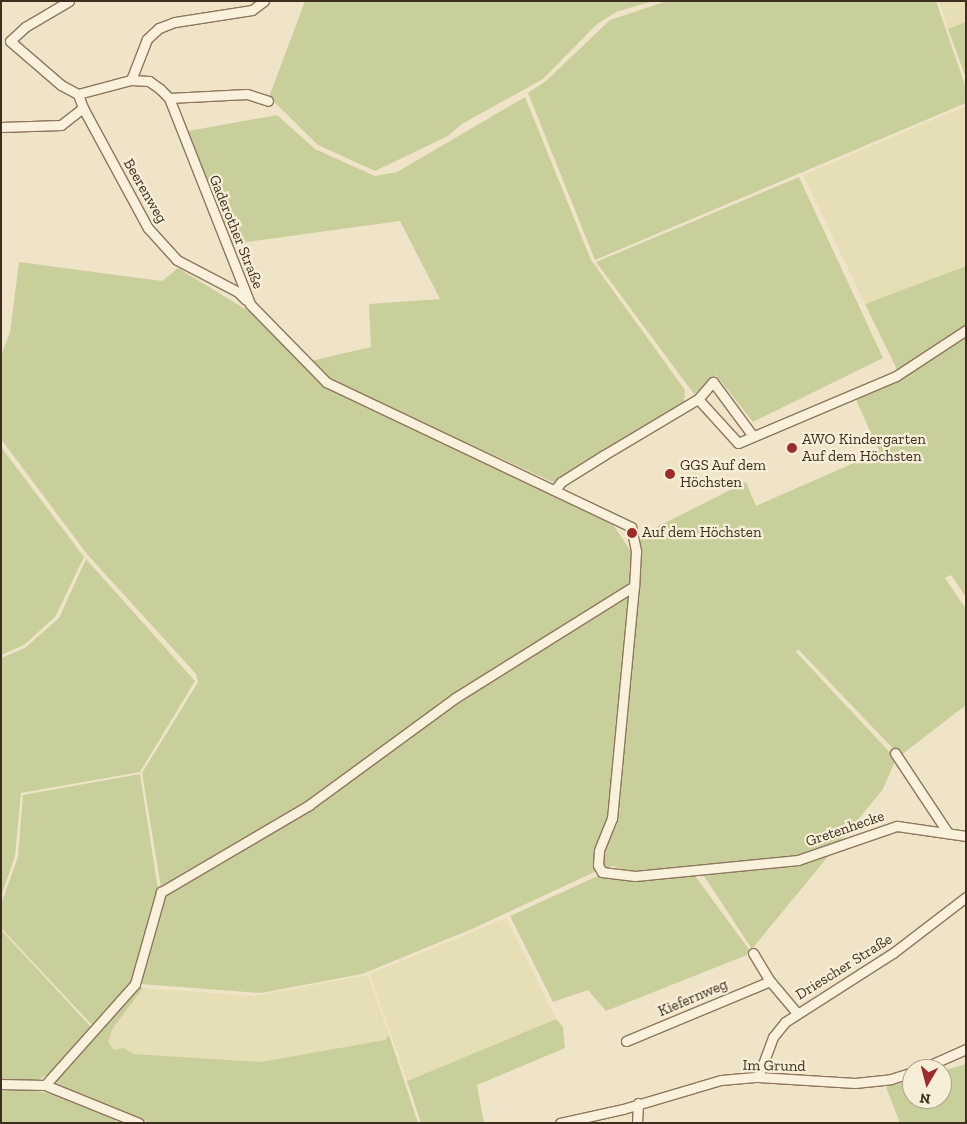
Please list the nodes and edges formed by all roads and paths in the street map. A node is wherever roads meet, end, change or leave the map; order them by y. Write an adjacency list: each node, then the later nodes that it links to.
1 (69, 1): 3 (street)
2 (264, 1): 4 (street)
3 (6, 42): 5 (street)
4 (131, 80): 5 (street, Gaderother Straße); 6 (street, Gaderother Straße)
5 (78, 94): 8 (street, Beerenweg)
6 (168, 98): 7 (street); 10 (street, Gaderother Straße)
7 (268, 101)
8 (82, 108): 9 (street); 10 (street, Beerenweg)
9 (1, 127)
10 (250, 304): 14 (street, Gaderother Straße)
11 (966, 330): 13 (street)
12 (698, 399): 13 (street); 13 (street); 14 (street)
13 (753, 436)
14 (556, 490): 15 (street, Gaderother Straße)
15 (634, 586): 17 (street, Gretenhecke); 29 (street)
16 (895, 753): 17 (street)
17 (948, 833): 18 (street, Gretenhecke)
18 (966, 836)
19 (966, 897): 22 (street, Driescher Straße)
20 (753, 953): 21 (street)
21 (770, 980): 22 (street); 23 (street, Kiefernweg)
22 (797, 1012): 27 (street, Driescher Straße)
23 (626, 1041)
24 (966, 1048): 25 (street)
25 (942, 1059)
26 (902, 1075): 27 (street, Im Grund)
27 (758, 1077): 30 (street, Im Grund)
28 (1, 1084): 29 (street)
29 (45, 1085): 31 (street)
30 (638, 1103): 32 (street, Im Grund); 33 (street)
31 (139, 1123)
32 (560, 1123)
33 (637, 1123)

